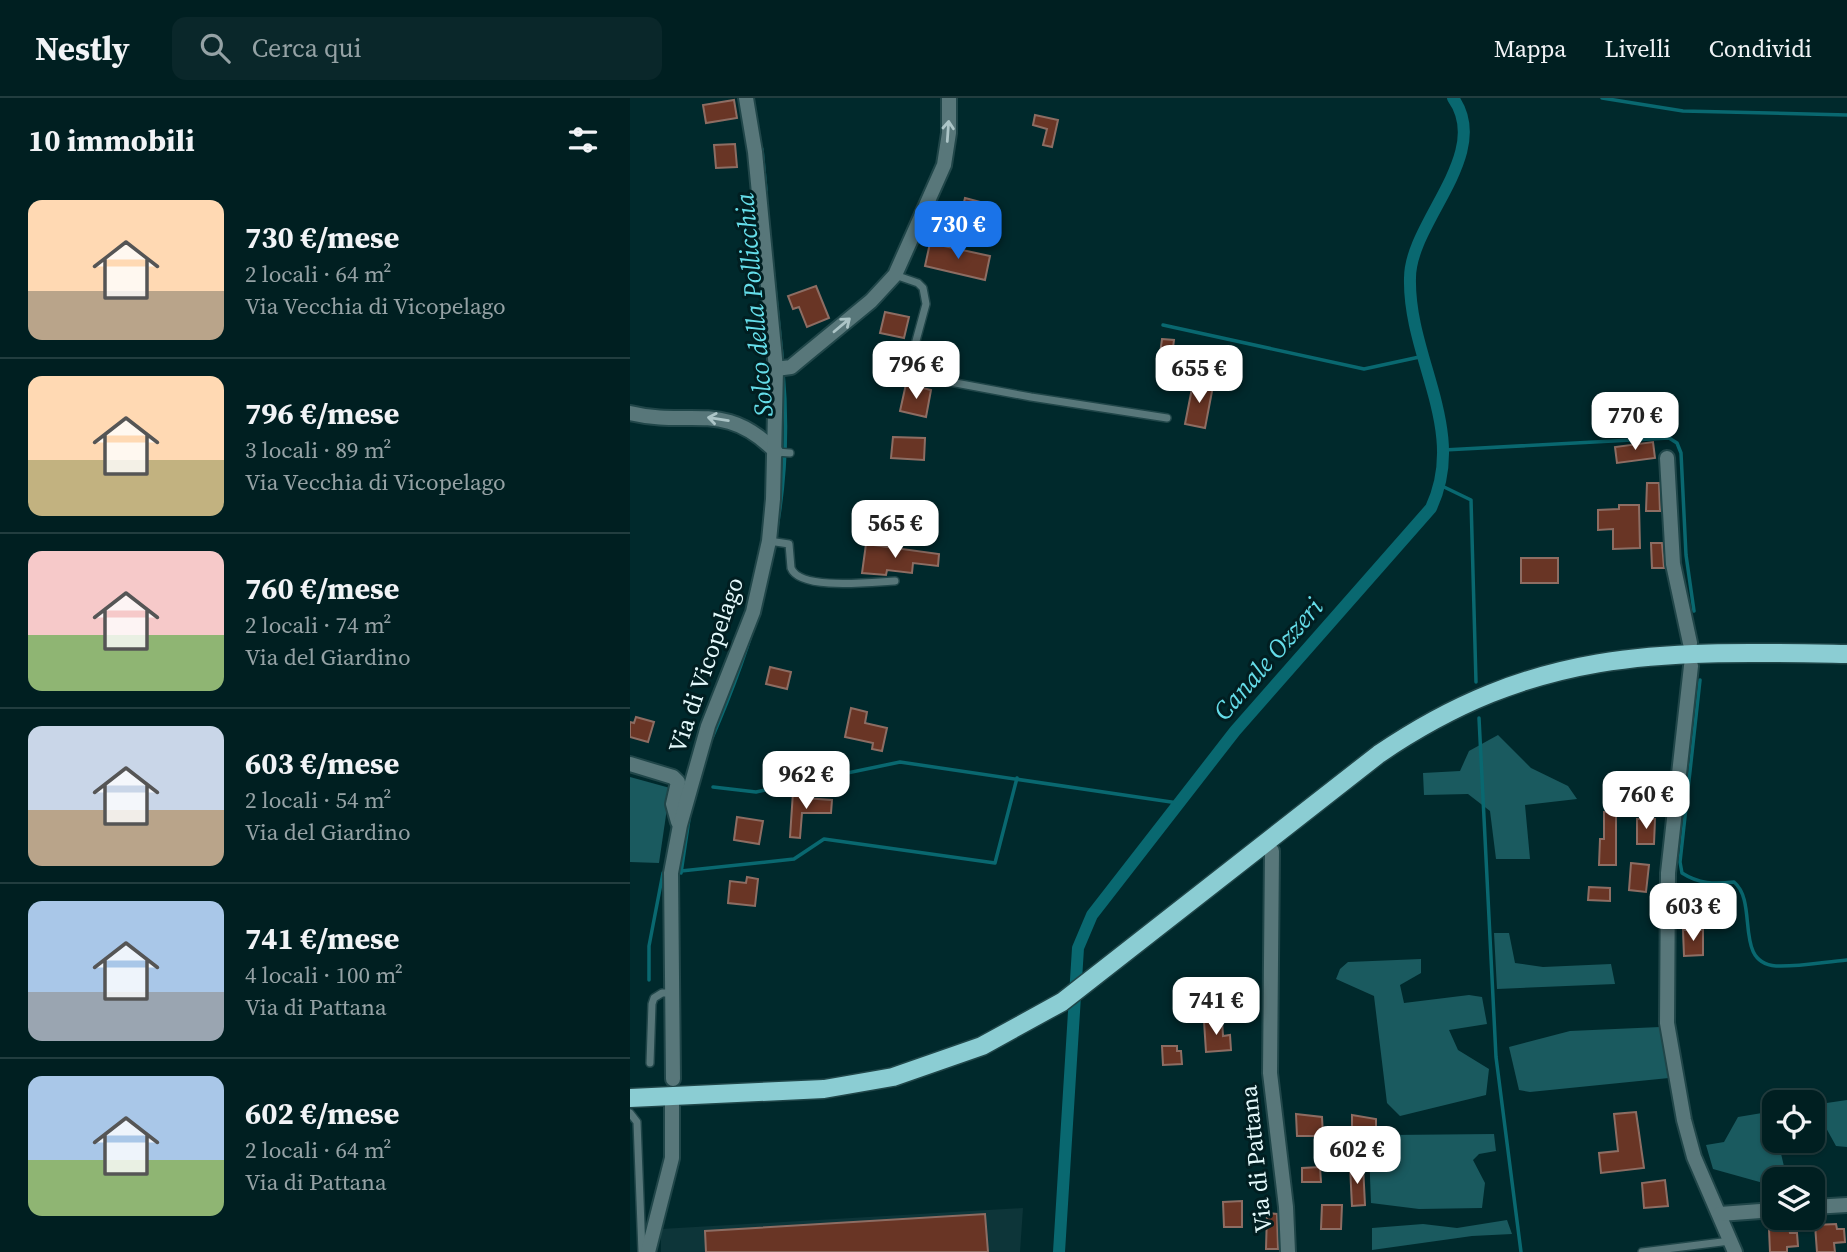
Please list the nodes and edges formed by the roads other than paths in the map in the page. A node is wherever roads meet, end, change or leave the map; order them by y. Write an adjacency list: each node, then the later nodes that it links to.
1 (746, 98): 4 (street, Via di Vicopelago)
2 (949, 98): 3 (street, one-way to 2)
3 (895, 275): 4 (street, one-way to 3); 6 (lane)
4 (781, 368): 7 (street, Via di Vicopelago)
5 (630, 413): 7 (street, one-way to 5)
6 (1167, 418)
7 (782, 452): 9 (street, Via di Vicopelago)
8 (1667, 458): 11 (street)
9 (774, 542): 10 (lane); 15 (street, Via di Vicopelago)
10 (895, 581)
11 (1690, 643)
12 (1847, 654): 20 (main road)
13 (1690, 666): 26 (street)
14 (630, 764): 15 (street)
15 (680, 825): 17 (street, Via di Vicopelago)
16 (1272, 851): 30 (street, Via di Pattana)
17 (671, 993): 18 (lane); 19 (street, Via di Vicopelago)
18 (650, 1063)
19 (673, 1079)
20 (630, 1098)
21 (672, 1104): 29 (street)
22 (630, 1113): 28 (lane)
23 (1847, 1205): 24 (street)
24 (1825, 1207)
25 (1762, 1211): 26 (street)
26 (1720, 1214): 27 (street)
27 (1733, 1246): 31 (lane)
28 (642, 1252)
29 (648, 1252)
30 (1288, 1252)
31 (1642, 1252)

